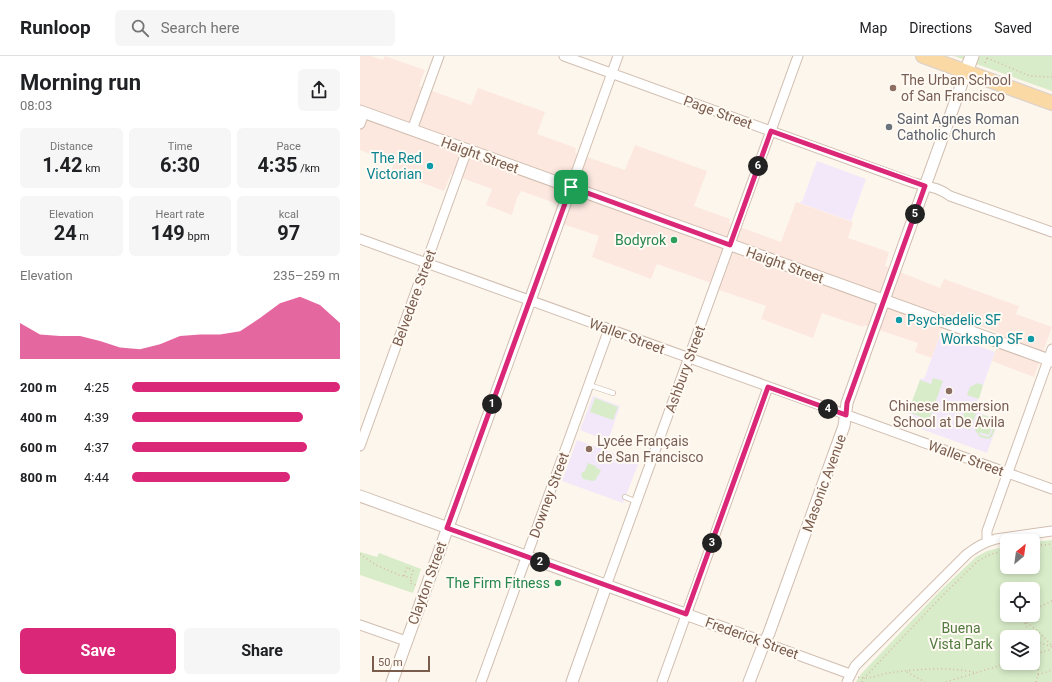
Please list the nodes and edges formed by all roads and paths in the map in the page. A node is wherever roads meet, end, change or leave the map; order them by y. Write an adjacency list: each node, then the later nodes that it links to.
1 (439, 56): 15 (street)
2 (564, 56): 10 (street, Page Street)
3 (618, 56): 10 (street, Clayton Street)
4 (798, 56): 16 (street, Ashbury Street)
5 (923, 56): 9 (main road)
6 (972, 56): 9 (main road, Masonic Avenue)
7 (987, 57): 8 (path); 11 (path)
8 (985, 63)
9 (966, 72): 12 (main road); 18 (street, Masonic Avenue)
10 (612, 73): 16 (street, Page Street); 19 (street, Clayton Street)
11 (1052, 77)
12 (1052, 103)
13 (362, 112): 14 (street); 15 (street, Haight Street)
14 (360, 124)
15 (412, 130): 17 (street, Haight Street)
16 (771, 131): 18 (street, Page Street); 22 (street, Ashbury Street)
17 (467, 150): 19 (street, Haight Street); 23 (street, Belvedere Street)
18 (925, 186): 20 (street, Page Street); 24 (street, Masonic Avenue)
19 (571, 187): 22 (street, Haight Street); 25 (street, Clayton Street)
20 (1052, 232)
21 (360, 239): 23 (street, Waller Street)
22 (730, 245): 24 (street, Haight Street); 28 (street, Ashbury Street)
23 (426, 263): 25 (street, Waller Street); 33 (street, Belvedere Street)
24 (884, 300): 27 (street, Haight Street); 32 (street, Masonic Avenue)
25 (530, 301): 26 (street, Waller Street); 39 (street, Clayton Street)
26 (609, 329): 28 (street, Waller Street); 29 (street, Downey Street)
27 (1051, 357): 34 (street)
28 (689, 358): 30 (street, Waller Street); 38 (street, Ashbury Street)
29 (589, 384): 31 (lane); 47 (street, Downey Street)
30 (768, 387): 32 (street, Waller Street); 54 (street)
31 (613, 393)
32 (846, 415): 34 (street, Waller Street); 58 (street, Masonic Avenue)
33 (360, 446)
34 (1007, 473): 35 (street, Waller Street); 41 (street)
35 (1052, 489)
36 (360, 496): 39 (street, Frederick Street)
37 (624, 497): 38 (lane)
38 (637, 502): 51 (street, Ashbury Street)
39 (447, 528): 47 (street, Frederick Street); 57 (street, Clayton Street)
40 (1052, 531): 41 (street)
41 (987, 541): 68 (street)
42 (1052, 544): 43 (path)
43 (1040, 545)
44 (999, 547): 45 (path)
45 (999, 552): 69 (path)
46 (360, 554): 48 (path)
47 (526, 557): 51 (street, Frederick Street); 71 (street, Downey Street)
48 (404, 576): 49 (path); 49 (path)
49 (411, 577): 50 (path)
50 (416, 586)
51 (606, 586): 54 (street, Frederick Street); 72 (street, Ashbury Street)
52 (1052, 601): 53 (path)
53 (1040, 607)
54 (686, 614): 58 (street, Frederick Street); 73 (street)
55 (1026, 622): 60 (path)
56 (360, 625): 57 (street)
57 (406, 641): 70 (street, Clayton Street)
58 (765, 643): 68 (street, Frederick Street); 74 (street, Masonic Avenue)
59 (1040, 643): 60 (path)
60 (1052, 648): 61 (path)
61 (1040, 653)
62 (1000, 666): 66 (path)
63 (1038, 670): 67 (path)
64 (1052, 670): 67 (path)
65 (907, 672): 66 (path); 69 (path); 76 (path)
66 (977, 673): 77 (path)
67 (1038, 675): 78 (path)
68 (851, 677): 69 (path)
69 (864, 678): 75 (path)
70 (392, 682)
71 (481, 682)
72 (572, 682)
73 (662, 682)
74 (749, 682)
75 (862, 682)
76 (925, 682)
77 (946, 682)
78 (1036, 682)

